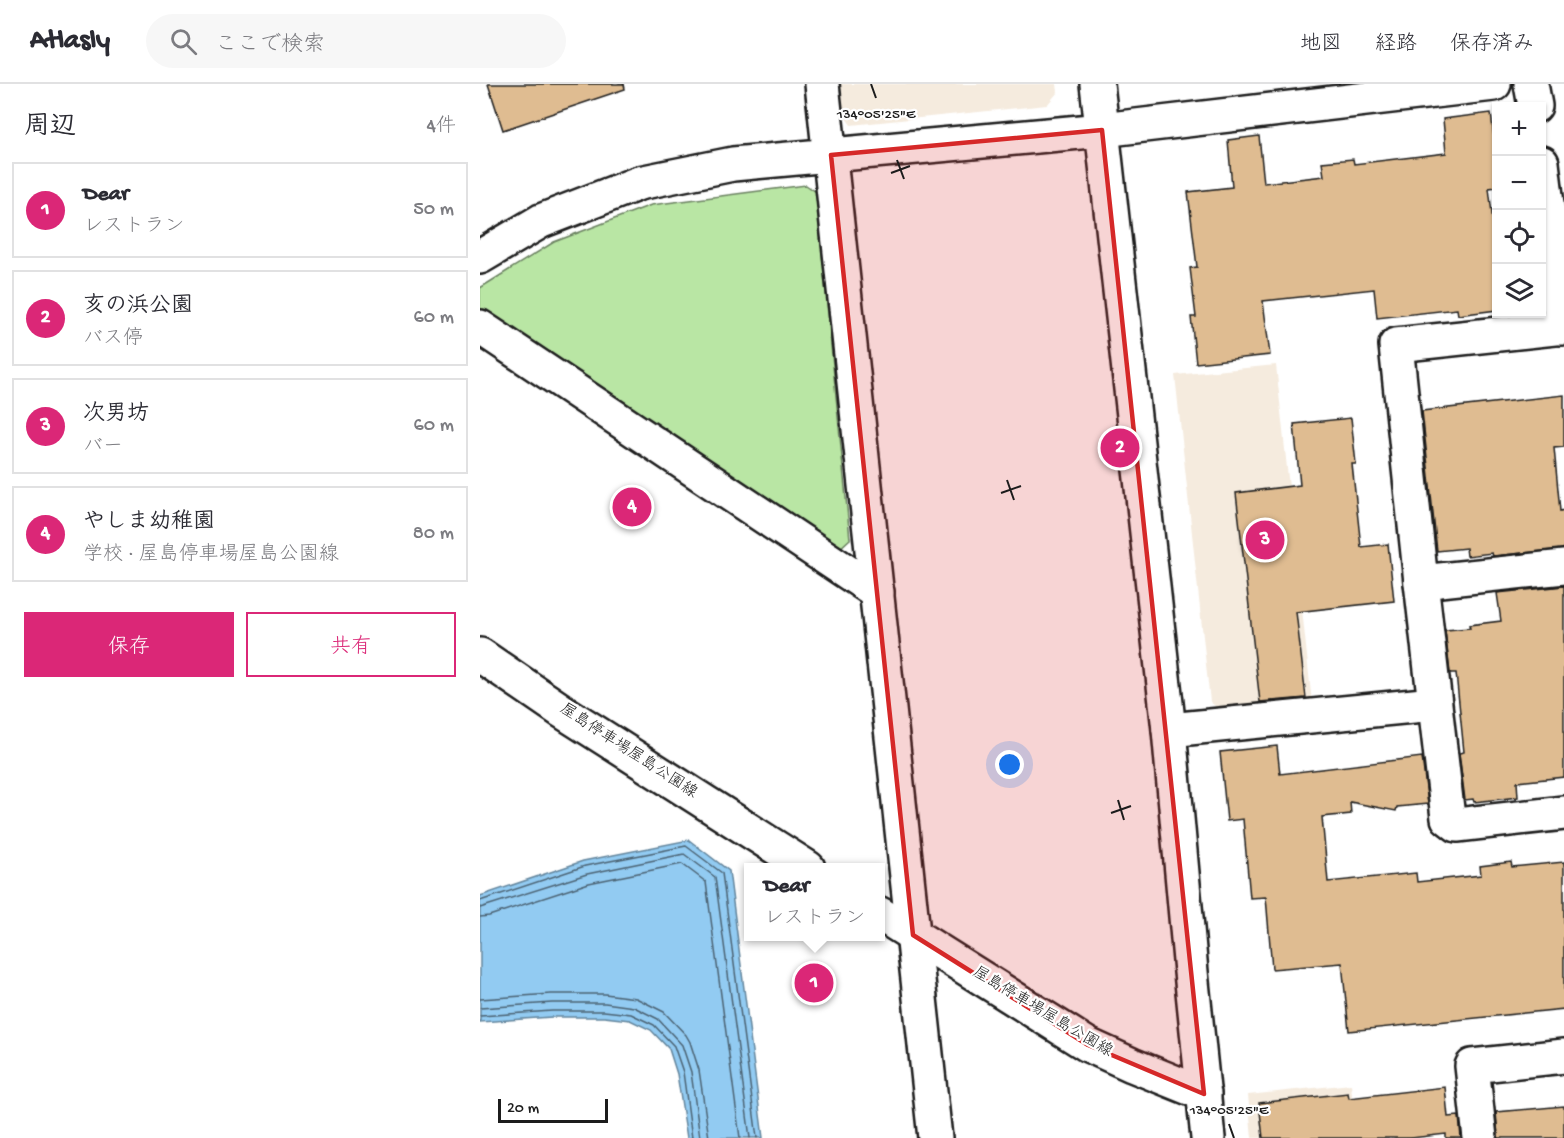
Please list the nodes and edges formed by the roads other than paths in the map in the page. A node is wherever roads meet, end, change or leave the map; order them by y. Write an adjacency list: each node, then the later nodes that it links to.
1 (822, 84): 8 (street)
2 (1097, 84): 7 (street)
3 (1494, 84): 5 (street)
4 (1530, 84): 6 (street)
5 (1414, 89): 7 (street)
6 (1533, 102)
7 (1102, 130): 8 (street); 18 (street)
8 (831, 155): 10 (street); 15 (street)
9 (1546, 194): 12 (street)
10 (480, 257)
11 (480, 327): 15 (street)
12 (1563, 328): 14 (street)
13 (1564, 567): 14 (street)
14 (1421, 582): 17 (street)
15 (877, 592): 22 (street)
16 (480, 655): 20 (street, 屋島停車場屋島公園線)
17 (1434, 704): 18 (street); 19 (street)
18 (1169, 730): 24 (street)
19 (1564, 813)
20 (801, 863)
21 (885, 917): 22 (street, 屋島停車場屋島公園線)
22 (913, 935): 24 (street, 屋島停車場屋島公園線); 25 (street)
23 (1564, 1056): 27 (street)
24 (1204, 1094): 26 (street)
25 (935, 1138)
26 (1208, 1138)
27 (1480, 1138)

